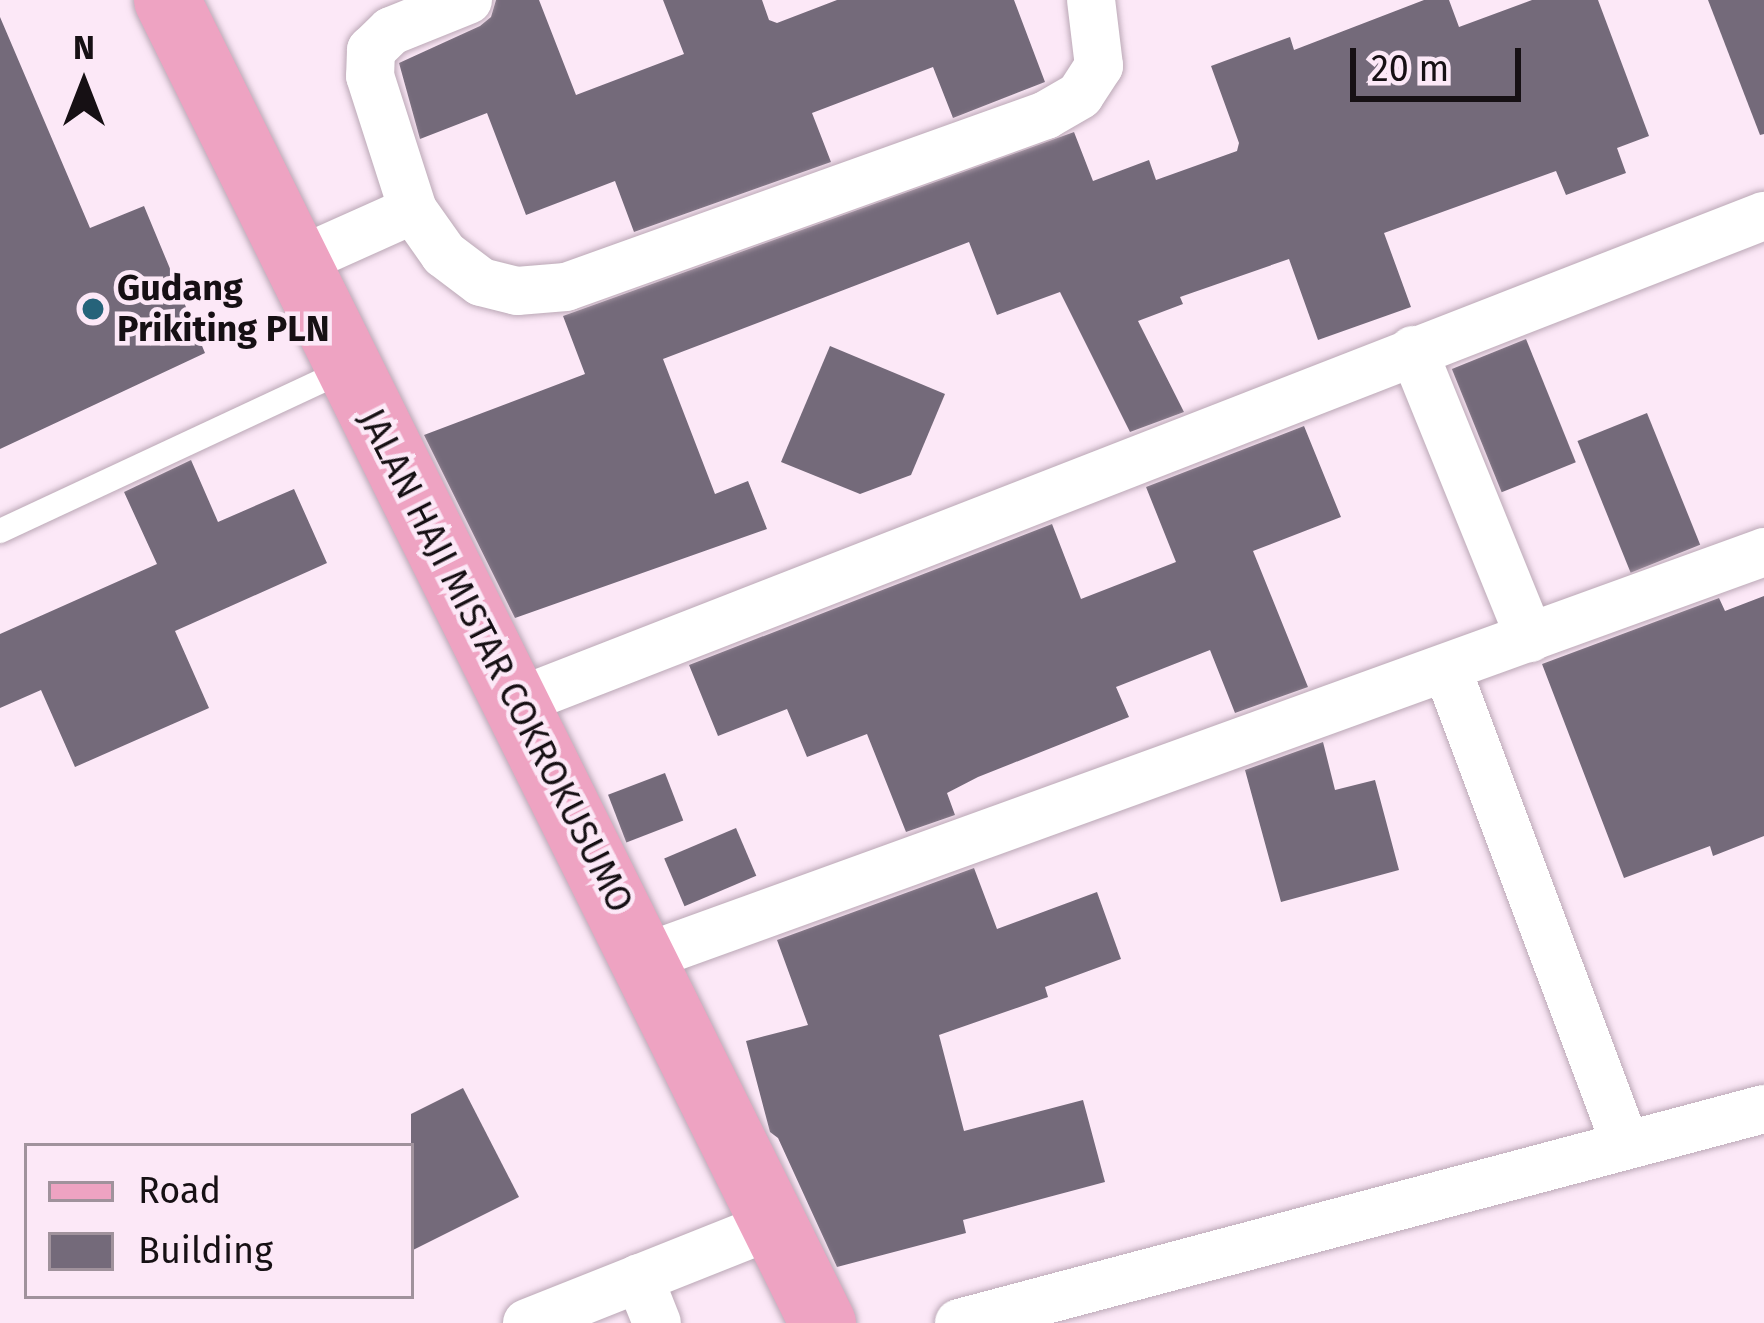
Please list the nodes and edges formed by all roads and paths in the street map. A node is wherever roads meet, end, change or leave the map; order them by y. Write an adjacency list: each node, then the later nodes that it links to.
1 (167, 0): 6 (main road, JALAN HAJI MISTAR COKROKUSUMO)
2 (468, 0): 4 (street)
3 (1090, 0): 4 (street)
4 (413, 210): 6 (street)
5 (1764, 216): 7 (street)
6 (298, 261): 8 (main road, JALAN HAJI MISTAR COKROKUSUMO)
7 (1413, 350): 11 (street); 13 (street)
8 (348, 369): 9 (lane); 13 (main road, JALAN HAJI MISTAR COKROKUSUMO)
9 (0, 532)
10 (1764, 552): 11 (street)
11 (1530, 638): 12 (street)
12 (1447, 668): 14 (street); 16 (street)
13 (514, 703): 14 (main road, JALAN HAJI MISTAR COKROKUSUMO)
14 (646, 957): 17 (main road, JALAN HAJI MISTAR COKROKUSUMO)
15 (1764, 1109): 16 (street)
16 (1626, 1146): 22 (street)
17 (771, 1226): 18 (street); 21 (main road, JALAN HAJI MISTAR COKROKUSUMO)
18 (639, 1278): 19 (street); 20 (street)
19 (527, 1323)
20 (657, 1323)
21 (824, 1323)
22 (959, 1323)

